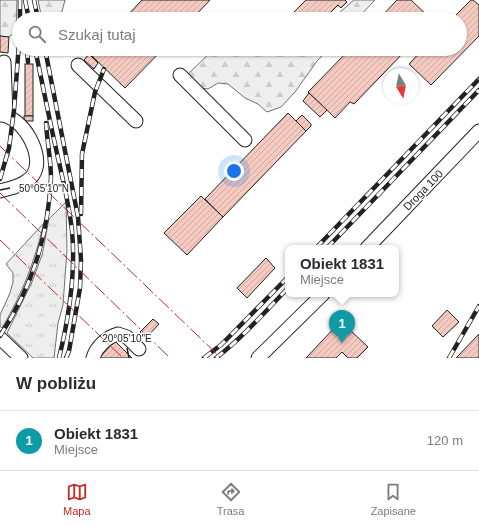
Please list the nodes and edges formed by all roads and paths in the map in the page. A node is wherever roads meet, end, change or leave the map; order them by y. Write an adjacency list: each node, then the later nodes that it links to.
1 (4, 62): 4 (lane)
2 (78, 65): 5 (lane)
3 (180, 75): 7 (lane)
4 (3, 115): 8 (lane)
5 (136, 121)
6 (479, 131): 9 (lane, Droga 100)
7 (245, 140)
8 (0, 191)
9 (370, 245)
10 (319, 297): 15 (lane)
11 (0, 338): 13 (lane)
12 (139, 349): 14 (lane)
13 (21, 358)
14 (93, 358)
15 (258, 358)

